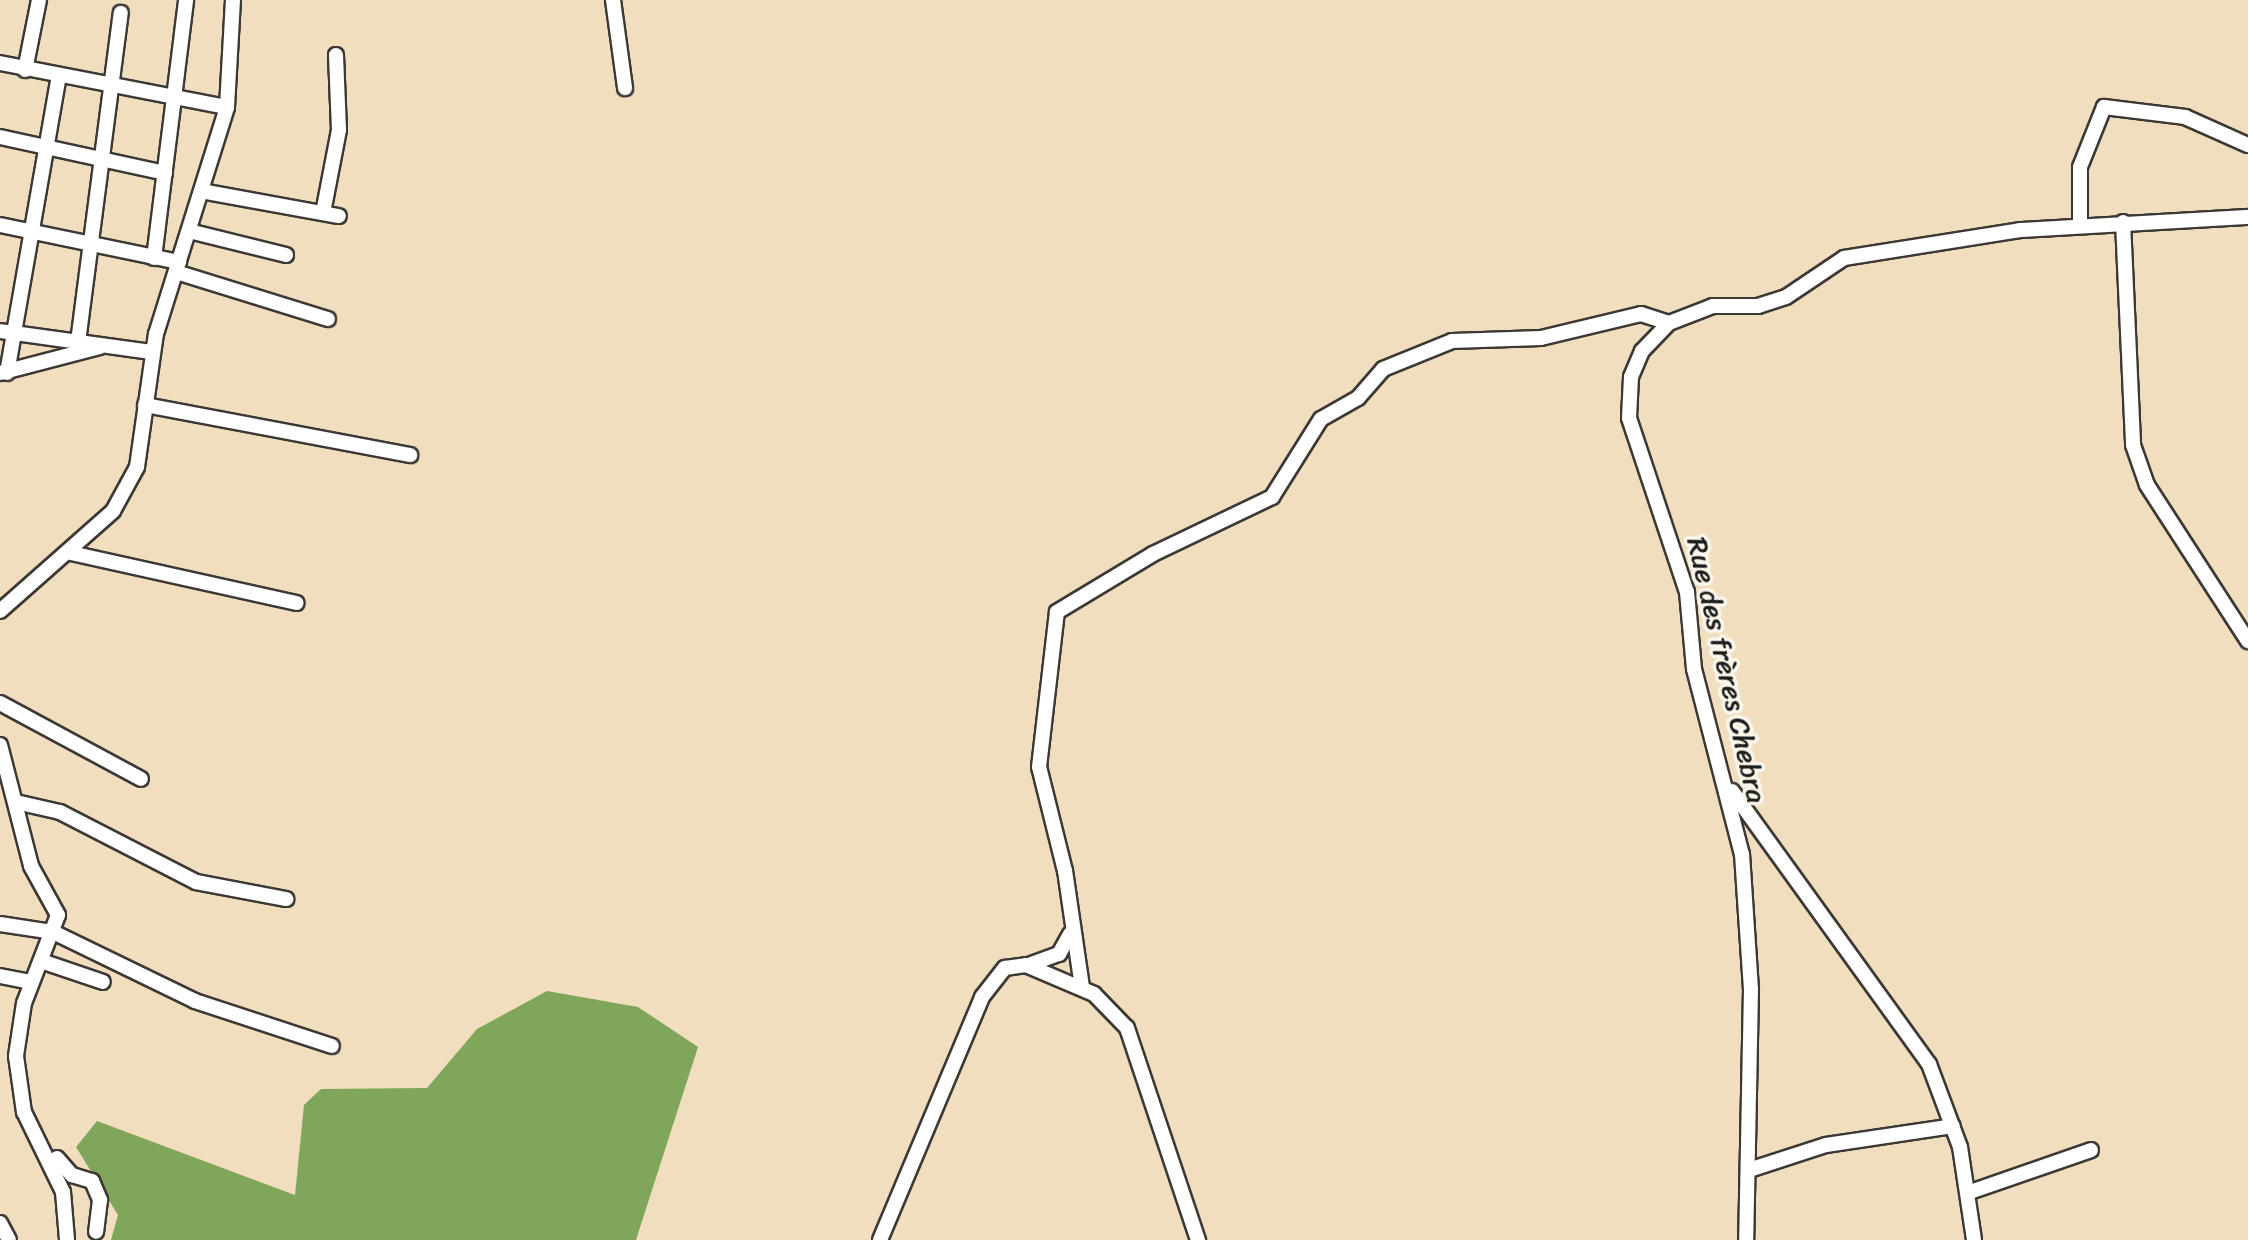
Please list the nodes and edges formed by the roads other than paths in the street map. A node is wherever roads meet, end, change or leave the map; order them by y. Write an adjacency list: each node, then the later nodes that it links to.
1 (39, 0): 8 (street)
2 (186, 0): 12 (street)
3 (233, 0): 13 (street)
4 (613, 0): 11 (street)
5 (121, 13): 10 (street)
6 (336, 55): 20 (street)
7 (0, 63): 8 (street)
8 (25, 70): 9 (street)
9 (59, 76): 10 (street); 16 (street)
10 (110, 87): 12 (street); 17 (street)
11 (625, 88)
12 (173, 100): 13 (street); 18 (street)
13 (227, 107): 19 (street)
14 (1, 140): 16 (street)
15 (2248, 145): 25 (street)
16 (50, 148): 17 (street); 27 (street)
17 (102, 162): 18 (street); 28 (street)
18 (165, 173): 30 (street)
19 (201, 191): 20 (street); 26 (street)
20 (323, 213): 21 (street)
21 (339, 216)
22 (2248, 217): 23 (street)
23 (2123, 222): 25 (street); 44 (street)
24 (0, 225): 27 (street)
25 (2080, 225): 33 (street)
26 (189, 231): 29 (street); 31 (street)
27 (35, 232): 28 (street); 34 (street)
28 (88, 242): 30 (street); 35 (street)
29 (286, 255)
30 (154, 258): 31 (street)
31 (177, 267): 32 (street); 37 (street)
32 (328, 319)
33 (1669, 323): 48 (street, Rue des frères Chebra); 55 (street)
34 (7, 332): 35 (street); 38 (street)
35 (78, 342): 36 (street)
36 (104, 345): 37 (street); 38 (street)
37 (152, 352): 39 (street)
38 (3, 373)
39 (145, 405): 40 (street); 41 (street)
40 (410, 455)
41 (71, 553): 42 (street); 43 (street)
42 (297, 603)
43 (0, 611)
44 (2248, 641)
45 (0, 703): 47 (street)
46 (0, 745): 49 (street)
47 (141, 779)
48 (1730, 788): 50 (street); 51 (street, Rue des frères Chebra)
49 (16, 802): 52 (street); 54 (street)
50 (1770, 843): 51 (street); 63 (street)
51 (1742, 854): 66 (street, Rue des frères Chebra)
52 (286, 899)
53 (0, 924): 54 (street)
54 (53, 932): 56 (street); 62 (street)
55 (1070, 934): 57 (street); 61 (street)
56 (44, 962): 59 (street); 60 (street)
57 (1026, 965): 61 (street); 72 (street)
58 (0, 976): 59 (street)
59 (31, 982): 64 (street)
60 (103, 982)
61 (1082, 987): 73 (street)
62 (332, 1046)
63 (1953, 1126): 66 (street); 67 (street)
64 (45, 1149): 69 (street); 71 (street)
65 (2091, 1150): 67 (street)
66 (1752, 1169): 74 (street, Rue des frères Chebra)
67 (1970, 1192): 75 (street)
68 (0, 1223): 70 (street)
69 (96, 1232)
70 (9, 1240)
71 (67, 1240)
72 (880, 1240)
73 (1198, 1240)
74 (1746, 1240)
75 (1974, 1240)

